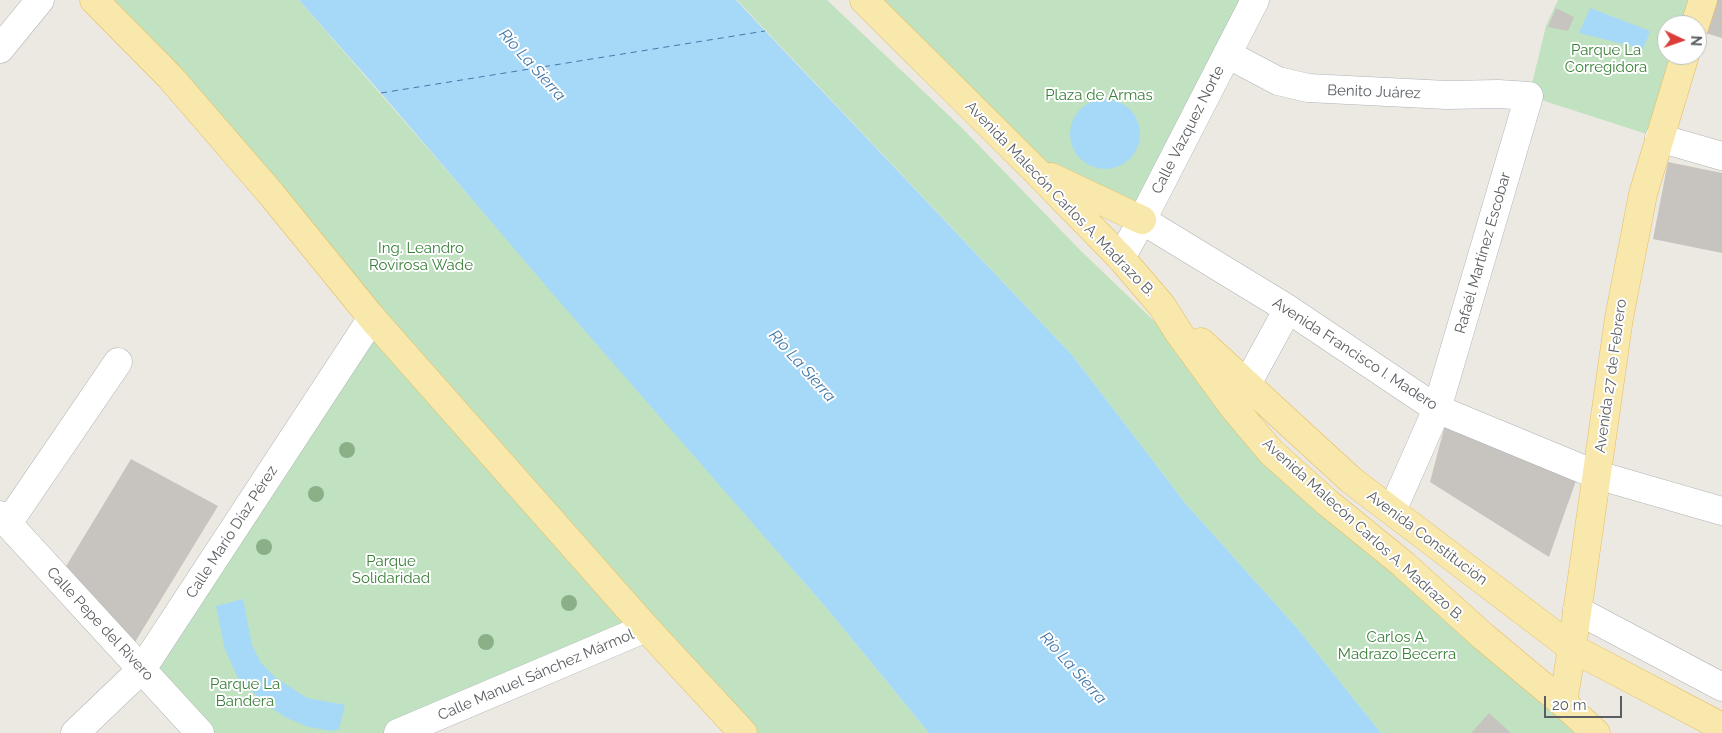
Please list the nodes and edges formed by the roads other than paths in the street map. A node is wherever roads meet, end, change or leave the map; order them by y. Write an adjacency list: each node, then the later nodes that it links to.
1 (40, 0): 7 (street)
2 (94, 0): 17 (main road)
3 (864, 0): 13 (main road, Avenida Malecón Carlos A. Madrazo B.)
4 (1255, 0): 8 (street, Calle Vazquez Norte)
5 (1703, 0): 6 (main road)
6 (1698, 15)
7 (0, 49)
8 (1227, 54): 10 (street, Benito Juárez); 14 (street, Calle Vazquez Norte)
9 (1682, 65): 11 (main road, Avenida 27 de Febrero)
10 (1529, 96): 20 (street, Rafaél Martínez Escobar)
11 (1659, 138): 12 (street); 21 (main road, Avenida 27 de Febrero)
12 (1722, 156)
13 (1034, 169): 14 (main road, Avenida Francisco I. Madero); 15 (main road, Avenida Malecón Carlos A. Madrazo B.)
14 (1142, 220): 15 (street, Calle Vazquez Norte); 16 (street, Avenida Francisco I. Madero)
15 (1121, 258): 19 (main road, Avenida Malecón Carlos A. Madrazo B.)
16 (1288, 309): 19 (street); 20 (street, Avenida Francisco I. Madero)
17 (372, 318): 26 (main road); 28 (street, Calle Mario Díaz Pérez)
18 (118, 362): 24 (street)
19 (1241, 397): 22 (main road, Avenida Constitución); 30 (main road, Avenida Malecón Carlos A. Madrazo B.)
20 (1437, 409): 21 (street, Avenida Francisco I. Madero); 22 (street, Rafaél Martínez Escobar)
21 (1597, 474): 23 (street, Avenida Francisco I. Madero); 25 (main road, Avenida 27 de Febrero)
22 (1392, 511): 27 (main road, Avenida Constitución)
23 (1722, 511)
24 (4, 519): 28 (street, Calle Pepe del Rivero)
25 (1577, 610): 27 (main road, Avenida 27 de Febrero); 29 (street)
26 (646, 628): 34 (street, Calle Manuel Sánchez Mármol); 35 (main road)
27 (1572, 648): 30 (main road, Avenida 27 de Febrero); 31 (main road, Avenida Constitución)
28 (142, 669): 32 (street, Calle Mario Díaz Pérez); 33 (street, Calle Pepe del Rivero)
29 (1721, 686): 31 (street)
30 (1563, 703): 36 (main road, Avenida Malecón Carlos A. Madrazo B.)
31 (1718, 728)
32 (75, 733)
33 (200, 733)
34 (398, 733)
35 (743, 733)
36 (1596, 733)

